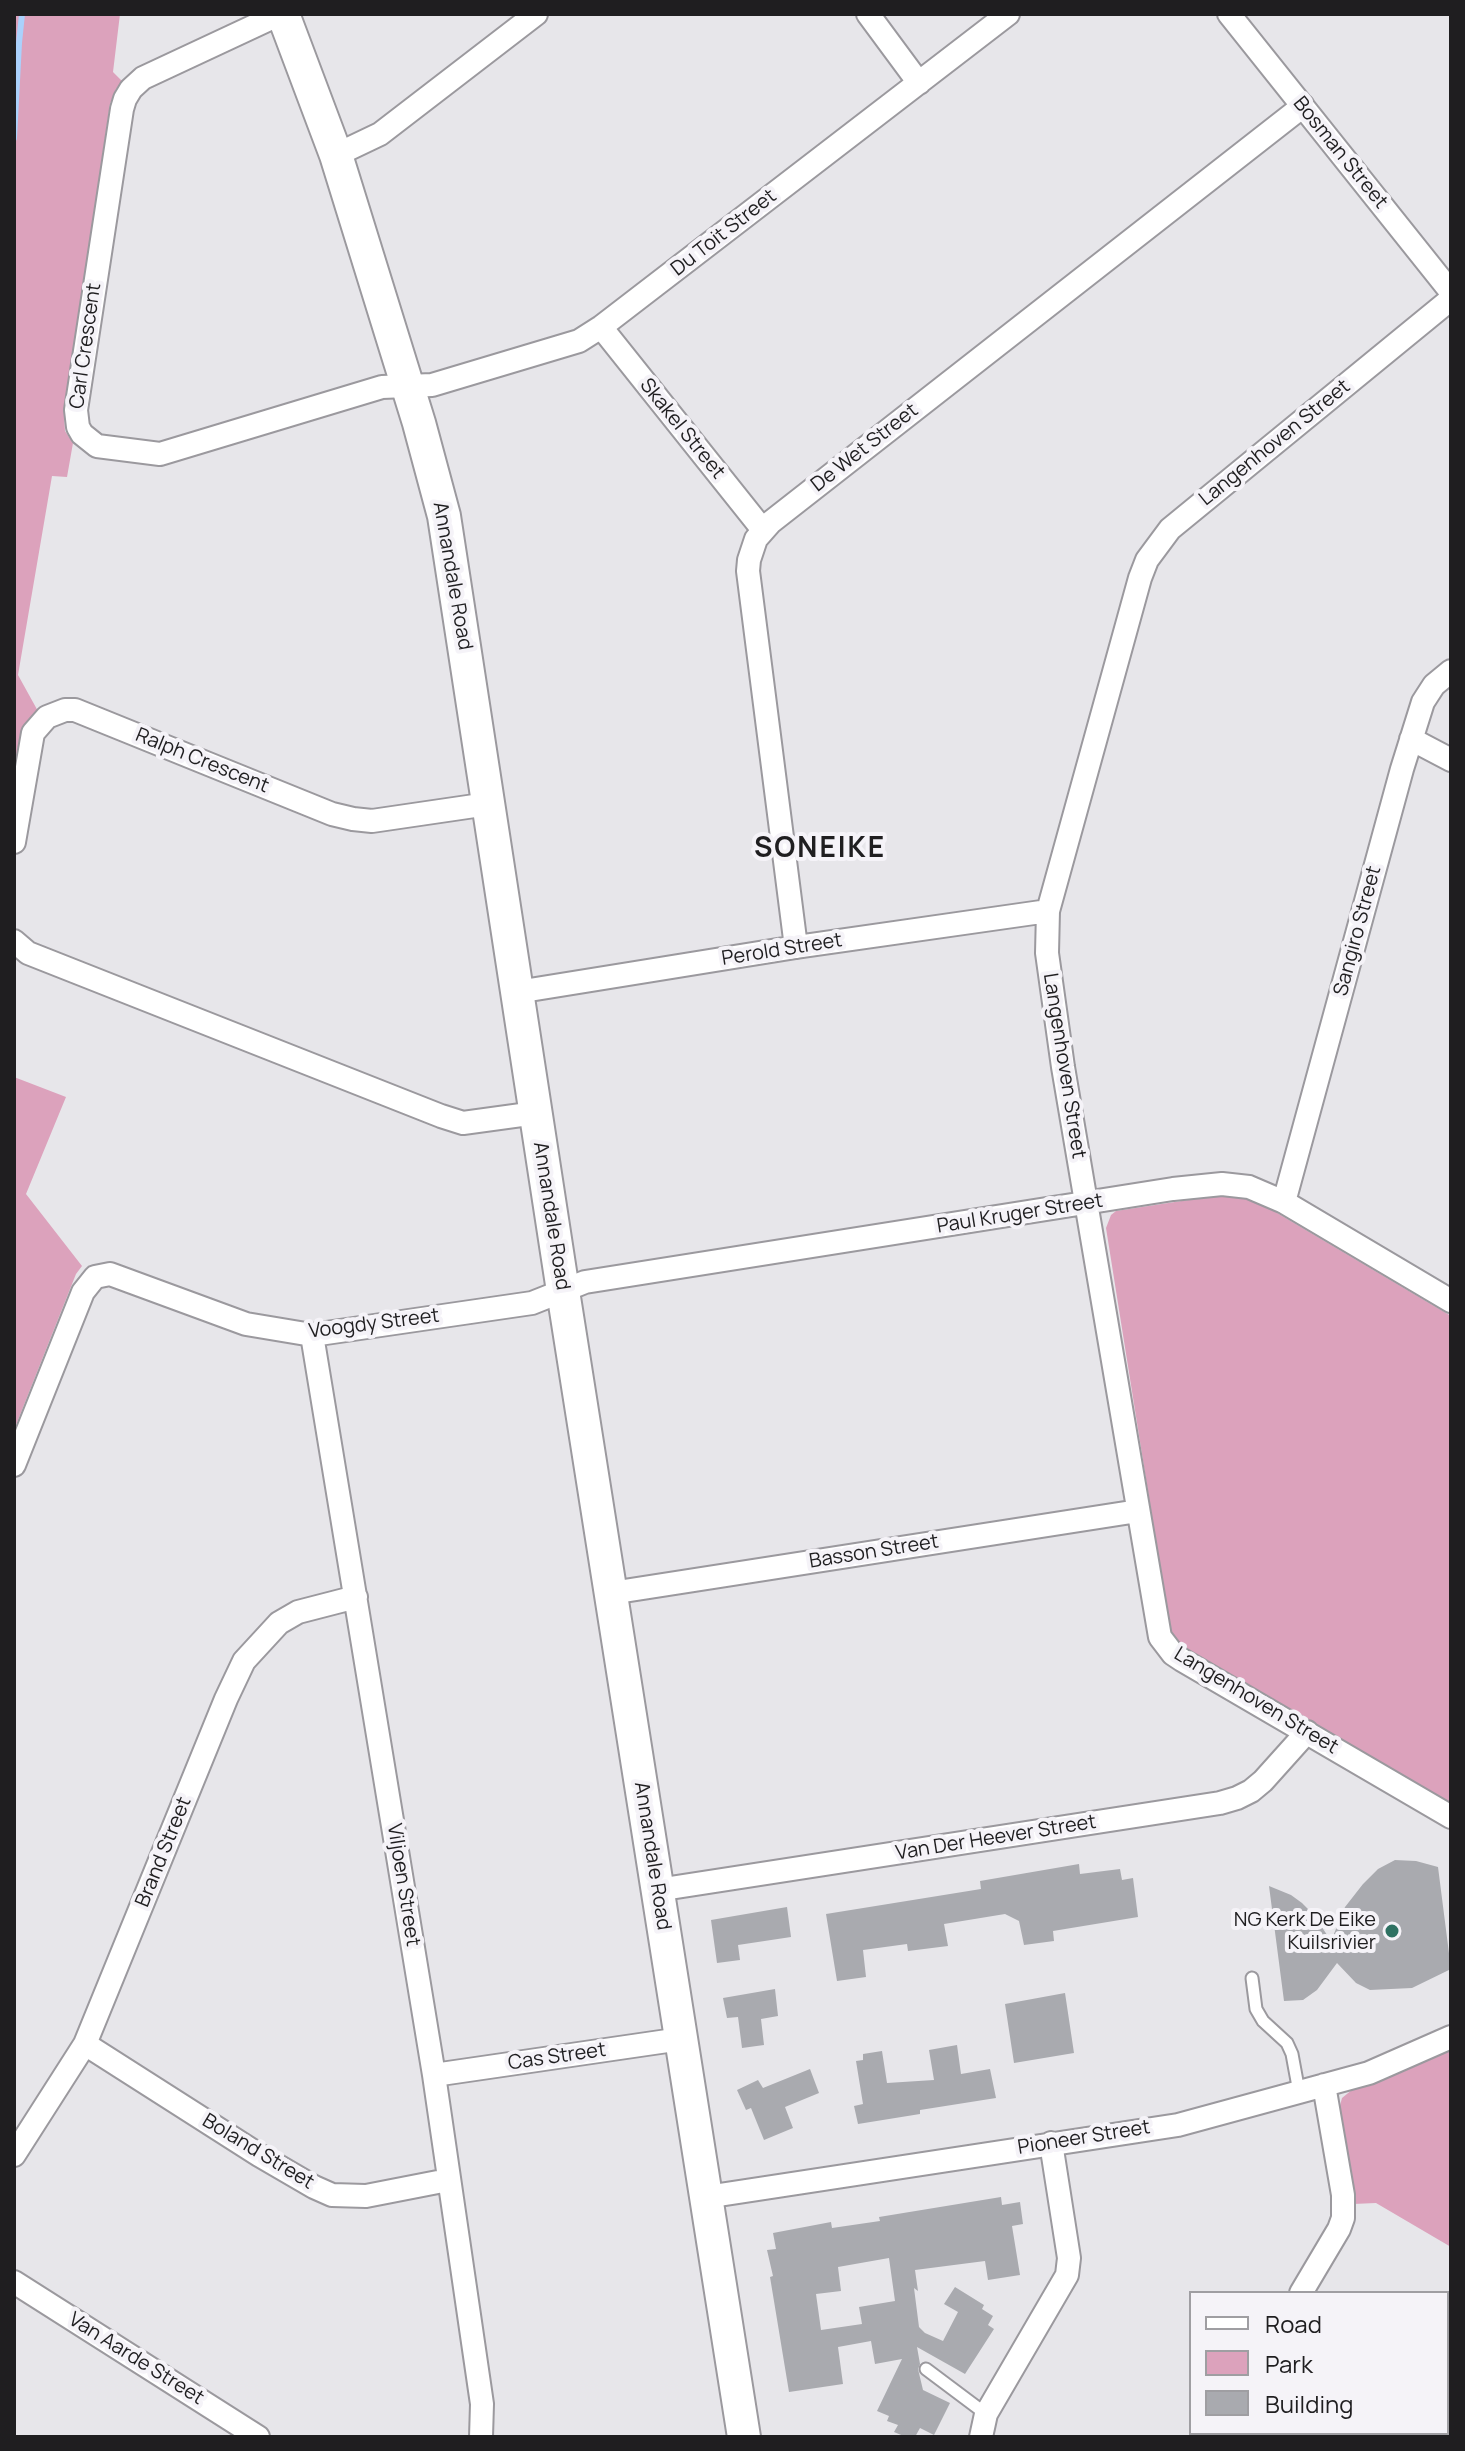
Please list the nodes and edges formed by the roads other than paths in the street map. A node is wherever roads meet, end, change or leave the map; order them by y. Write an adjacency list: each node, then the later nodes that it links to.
1 (282, 14): 8 (street, Annandale Road); 12 (street, Carl Crescent)
2 (536, 14): 8 (street)
3 (868, 14): 6 (street)
4 (1008, 14): 6 (street, Du Toit Street)
5 (1229, 14): 7 (street, Bosman Street)
6 (919, 83): 11 (street, Du Toit Street)
7 (1303, 106): 9 (street, Bosman Street); 13 (street, De Wet Street)
8 (336, 155): 12 (street, Annandale Road)
9 (1451, 292)
10 (1451, 299): 19 (street, Langenhoven Street)
11 (601, 327): 12 (street, Du Toit Street); 13 (street, Skakel Street)
12 (407, 386): 17 (street, Annandale Road)
13 (763, 530): 21 (street)
14 (1451, 671): 15 (street, Sangiro Street)
15 (1411, 739): 16 (street); 24 (street, Sangiro Street)
16 (1451, 760)
17 (488, 804): 18 (street, Ralph Crescent); 22 (street, Annandale Road)
18 (14, 842)
19 (1048, 911): 21 (street, Perold Street); 25 (street, Langenhoven Street)
20 (14, 941): 23 (street)
21 (796, 947): 22 (street, Perold Street)
22 (517, 992): 23 (street, Annandale Road)
23 (536, 1113): 26 (street, Annandale Road)
24 (1284, 1202): 25 (street, Paul Kruger Street); 27 (street, Paul Kruger Street)
25 (1087, 1204): 26 (street, Paul Kruger Street); 30 (street, Langenhoven Street)
26 (563, 1291): 28 (street, Voogdy Street); 31 (street, Annandale Road)
27 (1451, 1301)
28 (312, 1335): 29 (street, Voogdy Street); 32 (street, Viljoen Street)
29 (14, 1465)
30 (1138, 1511): 31 (street, Basson Street); 33 (street, Langenhoven Street)
31 (611, 1593): 35 (street, Annandale Road)
32 (356, 1597): 39 (street, Brand Street); 40 (street, Viljoen Street)
33 (1307, 1732): 34 (street, Langenhoven Street); 35 (street, Van Der Heever Street)
34 (1451, 1817)
35 (657, 1890): 38 (street, Annandale Road)
36 (1252, 1978): 42 (lane)
37 (1451, 2037): 41 (street, Pioneer Street)
38 (681, 2039): 40 (street, Cas Street); 46 (street, Annandale Road)
39 (85, 2044): 44 (street, Brand Street); 45 (street, Boland Street)
40 (434, 2075): 45 (street, Viljoen Street)
41 (1324, 2085): 42 (street, Pioneer Street); 48 (street)
42 (1299, 2092): 43 (street, Pioneer Street)
43 (1051, 2143): 46 (street, Pioneer Street); 50 (street)
44 (14, 2155)
45 (448, 2180): 52 (street, Viljoen Street)
46 (706, 2197): 53 (street, Annandale Road)
47 (14, 2282): 51 (street, Van Aarde Street)
48 (1302, 2291)
49 (926, 2369): 50 (lane)
50 (986, 2414): 54 (street)
51 (258, 2437)
52 (481, 2437)
53 (744, 2437)
54 (981, 2437)

